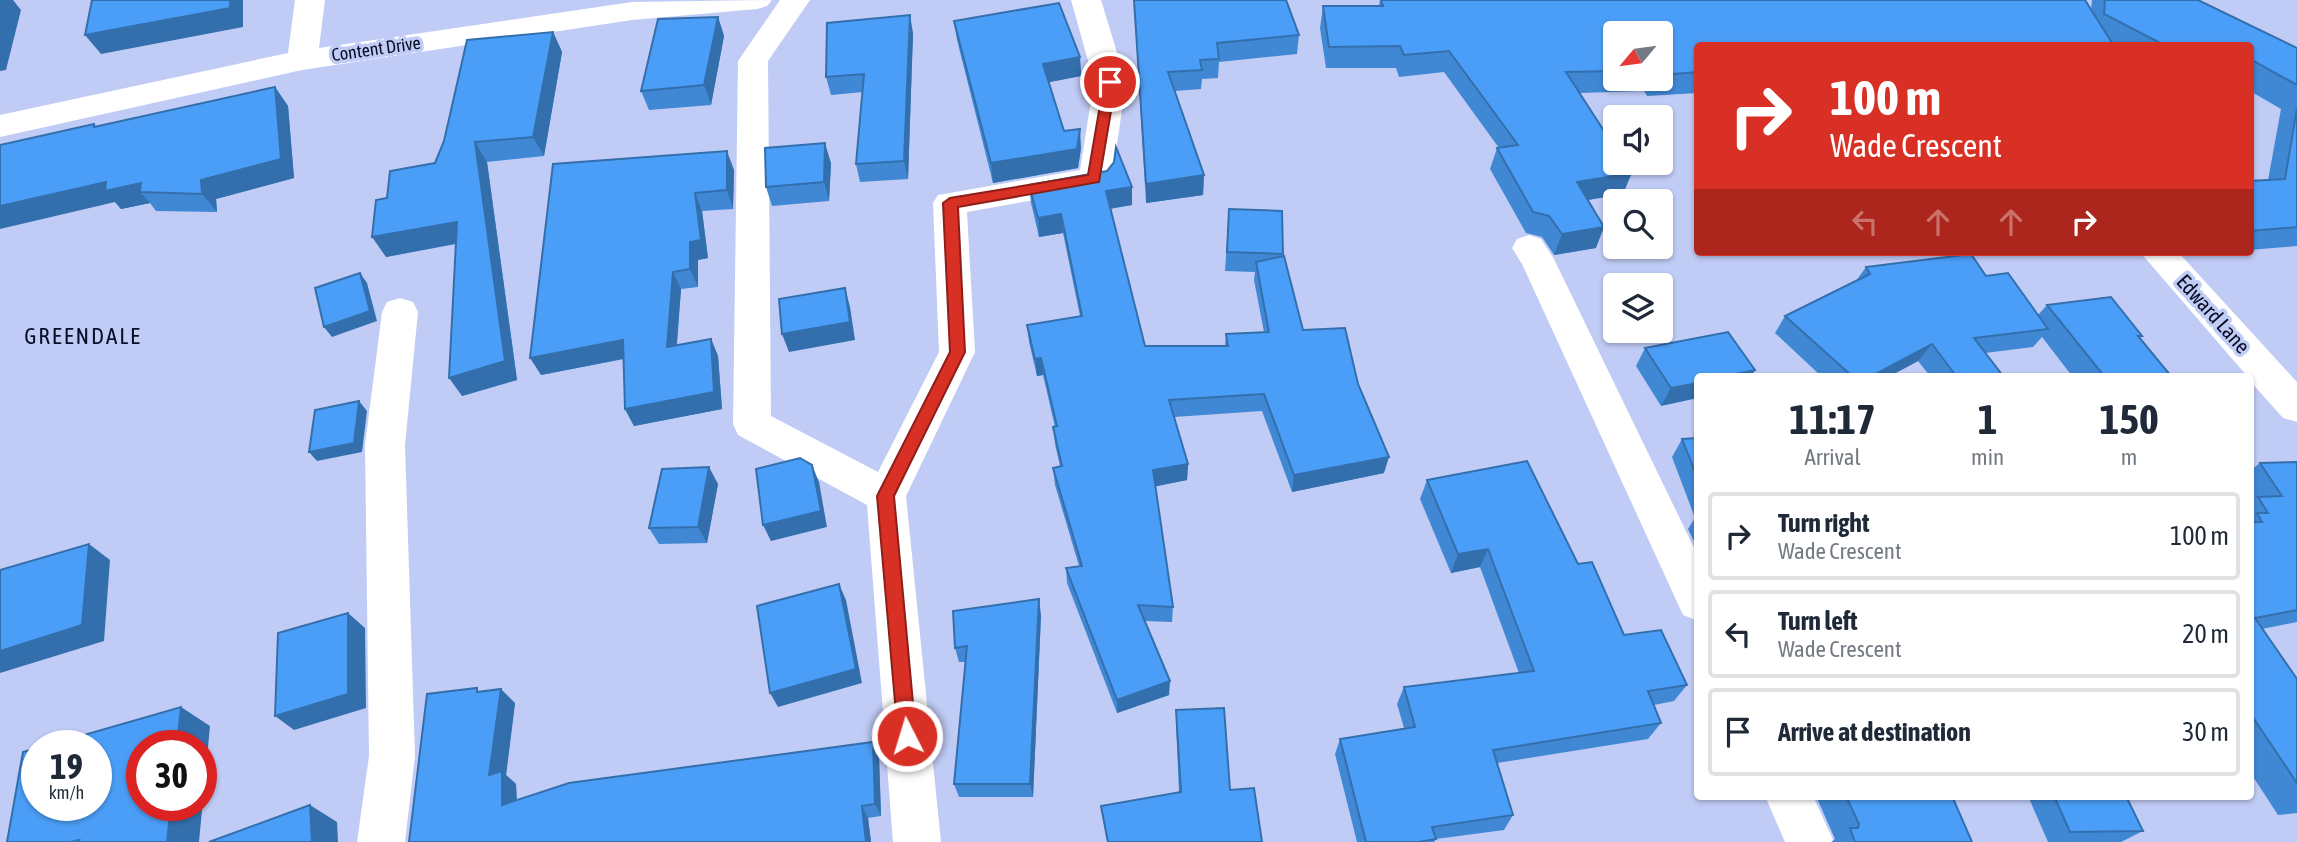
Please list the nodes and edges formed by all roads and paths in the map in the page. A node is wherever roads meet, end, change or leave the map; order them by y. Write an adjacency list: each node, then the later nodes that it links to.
1 (310, 0): 5 (street)
2 (757, 0): 5 (street, Content Drive)
3 (795, 0): 11 (street)
4 (1086, 0): 11 (street)
5 (302, 60): 6 (street, Content Drive)
6 (0, 126)
7 (1529, 248): 12 (street)
8 (2161, 256): 10 (street, Edward Lane)
9 (400, 312): 14 (street)
10 (2297, 407)
11 (886, 496): 15 (street)
12 (1694, 593)
13 (1790, 800): 16 (street)
14 (381, 842)
15 (917, 842)
16 (1810, 842)

